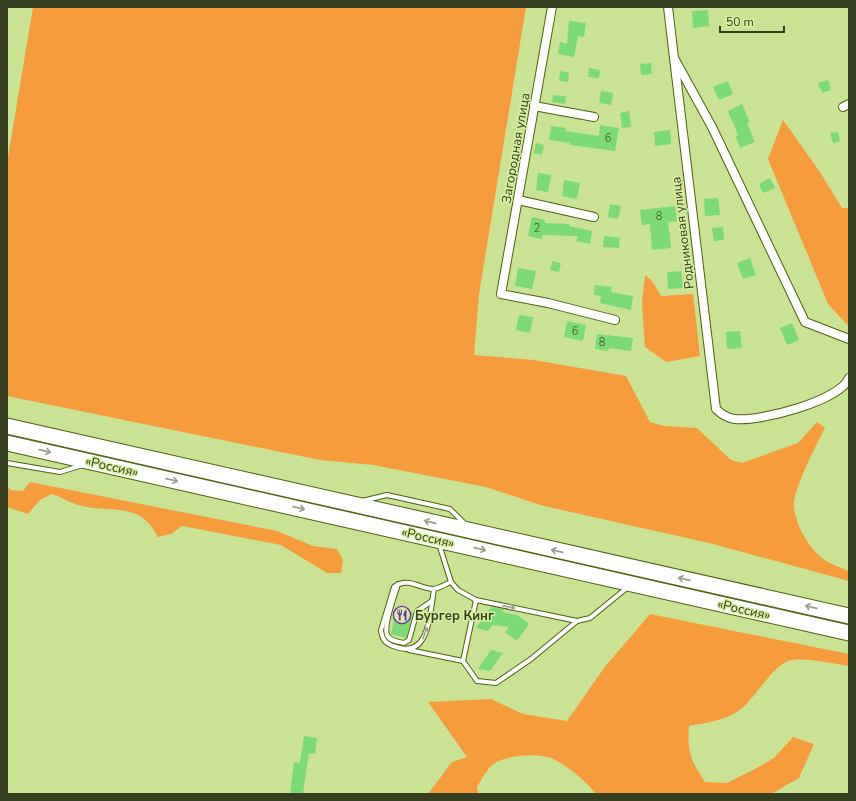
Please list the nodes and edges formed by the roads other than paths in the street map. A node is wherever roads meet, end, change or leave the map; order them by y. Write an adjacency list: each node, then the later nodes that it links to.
1 (552, 7): 4 (street, Загородная улица)
2 (668, 7): 3 (street, Родниковая улица)
3 (674, 58): 9 (street); 10 (street, Родниковая улица)
4 (534, 106): 5 (street); 6 (street, Загородная улица)
5 (594, 117)
6 (518, 200): 7 (street); 8 (street, Загородная улица)
7 (594, 217)
8 (615, 320)
9 (849, 339)
10 (849, 378)
11 (7, 426): 22 (highway, «Россия», one-way to 11)
12 (7, 443): 13 (highway, «Россия», one-way to 13)
13 (92, 462): 14 (lane); 15 (highway, «Россия», one-way to 15)
14 (7, 463)
15 (438, 540): 16 (lane); 18 (highway, «Россия», one-way to 18)
16 (451, 582): 19 (lane); 20 (lane)
17 (398, 583): 19 (lane); 21 (lane); 25 (lane)
18 (632, 583): 23 (lane); 24 (highway, «Россия»)
19 (434, 589): 21 (lane)
20 (476, 600): 23 (lane, one-way to 23); 26 (lane)
21 (432, 601): 25 (lane, one-way to 21)
22 (849, 616)
23 (577, 621): 26 (lane)
24 (849, 633)
25 (407, 650): 26 (lane)
26 (463, 661)

